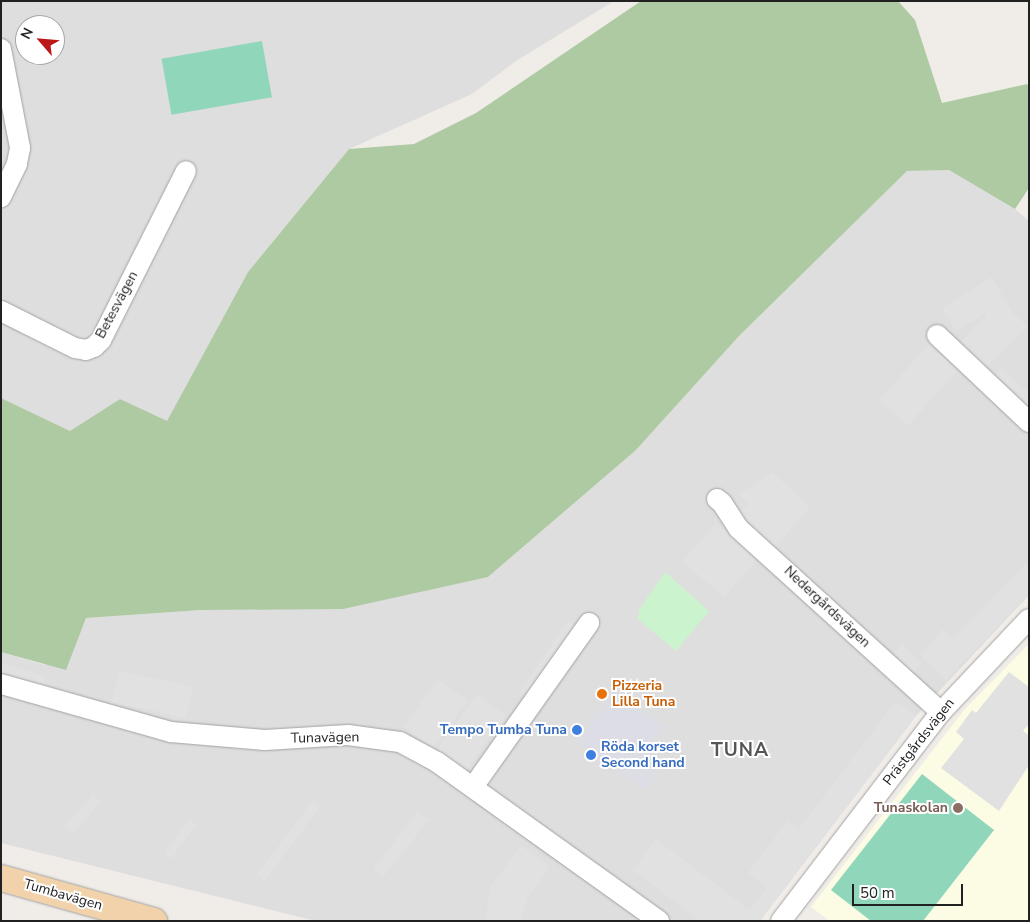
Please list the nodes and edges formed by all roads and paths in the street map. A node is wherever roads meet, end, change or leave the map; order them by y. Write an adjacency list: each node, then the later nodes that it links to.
1 (1, 49): 3 (street)
2 (186, 171): 4 (street, Betesvägen)
3 (1, 198)
4 (1, 311)
5 (937, 335): 6 (street)
6 (1029, 422)
7 (717, 499): 11 (street, Nedergårdsvägen)
8 (1029, 619): 11 (street, Prästgårdsvägen)
9 (589, 623): 12 (street)
10 (1, 684): 12 (street, Tunavägen)
11 (941, 712): 16 (street, Prästgårdsvägen)
12 (473, 787): 15 (street, Tunavägen)
13 (1, 878): 14 (main road, Tumbavägen)
14 (154, 921)
15 (659, 921)
16 (781, 921)

